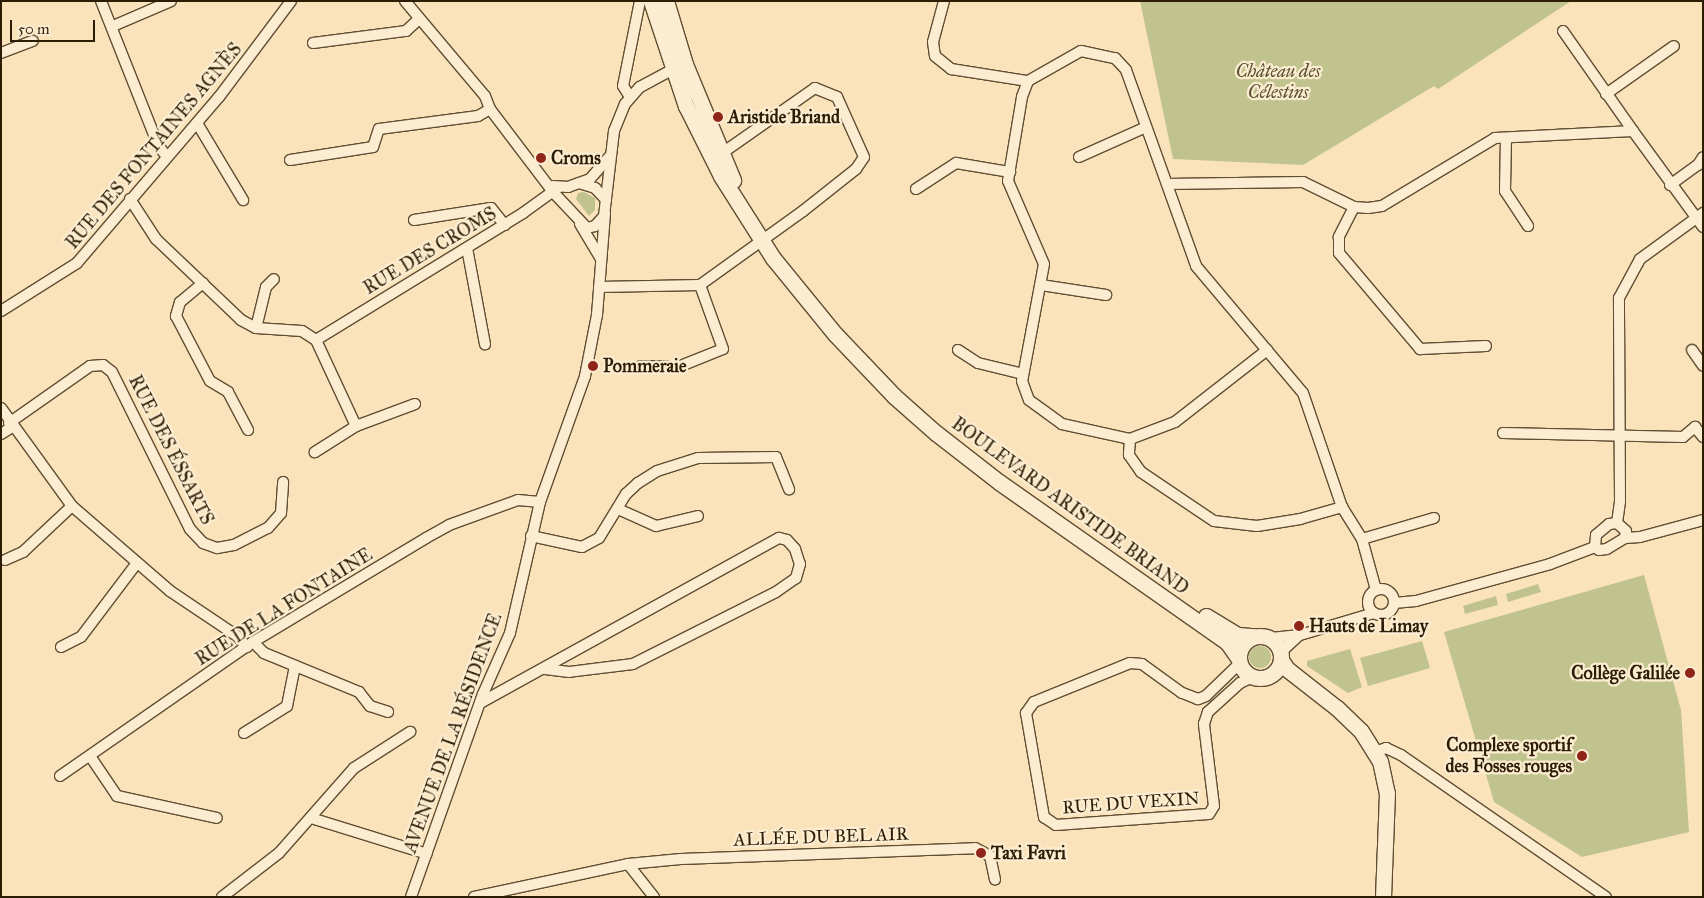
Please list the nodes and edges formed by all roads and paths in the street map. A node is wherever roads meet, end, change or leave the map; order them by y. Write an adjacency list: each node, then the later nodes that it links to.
1 (101, 1): 9 (street)
2 (171, 1): 9 (street)
3 (291, 1): 20 (street, RUE DES FONTAINES AGNÈS)
4 (406, 1): 8 (street)
5 (666, 1): 15 (main road, BOULEVARD ARISTIDE BRIAND)
6 (944, 1): 16 (street)
7 (644, 2): 15 (main road, BOULEVARD ARISTIDE BRIAND); 18 (street)
8 (419, 19): 12 (street); 19 (street)
9 (113, 26): 26 (street)
10 (1562, 31): 17 (street)
11 (33, 42): 14 (street)
12 (313, 43)
13 (1674, 46): 17 (street)
14 (1, 53)
15 (678, 66): 18 (street); 24 (main road, BOULEVARD ARISTIDE BRIAND); 48 (main road, BOULEVARD ARISTIDE BRIAND)
16 (1028, 81): 21 (street); 30 (street)
17 (1606, 94): 22 (street)
18 (630, 97): 25 (street)
19 (490, 109): 29 (street); 34 (street)
20 (197, 123): 26 (street, RUE DES FONTAINES AGNÈS); 37 (street)
21 (1146, 127): 27 (street); 32 (street)
22 (1633, 132): 23 (street); 33 (street)
23 (1506, 138): 40 (street); 46 (street)
24 (722, 153): 48 (main road, BOULEVARD ARISTIDE BRIAND); 48 (street)
25 (610, 155): 31 (street); 38 (street)
26 (167, 157): 36 (street, RUE DES FONTAINES AGNÈS)
27 (1079, 157)
28 (1703, 157): 33 (street)
29 (290, 160)
30 (1010, 172): 35 (street); 54 (street)
31 (576, 184): 34 (street); 38 (street); 39 (street)
32 (1167, 184): 40 (street); 63 (street)
33 (1670, 184): 42 (street)
34 (553, 188): 39 (street); 45 (street, RUE DES CROMS)
35 (916, 189)
36 (130, 199): 52 (street); 57 (street, RUE DES FONTAINES AGNÈS)
37 (243, 200)
38 (606, 200): 41 (street)
39 (566, 205): 44 (street)
40 (1354, 207): 61 (street)
41 (605, 213): 44 (street); 50 (street, AVENUE DE LA RÉSIDENCE)
42 (1699, 215): 47 (street); 76 (street)
43 (414, 220): 45 (street)
44 (580, 224): 50 (street)
45 (505, 225): 49 (street, RUE DES CROMS)
46 (1528, 226)
47 (1703, 227)
48 (764, 238): 53 (street); 100 (main road, BOULEVARD ARISTIDE BRIAND); 105 (main road, BOULEVARD ARISTIDE BRIAND)
49 (467, 248): 59 (street, RUE DES CROMS); 60 (street)
50 (601, 260): 55 (street, AVENUE DE LA RÉSIDENCE)
51 (274, 279): 58 (street)
52 (203, 283): 58 (street); 73 (street)
53 (700, 285): 55 (street); 65 (street)
54 (1041, 285): 56 (street); 67 (street)
55 (600, 287): 82 (street, AVENUE DE LA RÉSIDENCE)
56 (1106, 295)
57 (1, 311)
58 (256, 328): 59 (street)
59 (316, 340): 72 (street)
60 (485, 344)
61 (1486, 346)
62 (958, 350): 67 (street)
63 (1267, 350): 78 (street); 84 (street)
64 (1692, 350): 66 (street)
65 (641, 366)
66 (1703, 366)
67 (1024, 374): 78 (street)
68 (415, 404): 72 (street)
69 (1, 408): 70 (street)
70 (11, 425): 75 (street, RUE DES ÉSSARTS); 80 (street, RUE DES ÉSSARTS); 83 (street)
71 (1699, 425): 76 (street); 77 (street)
72 (356, 426): 79 (street)
73 (248, 430)
74 (1503, 433): 76 (street)
75 (1, 434)
76 (1619, 435): 89 (street)
77 (1703, 437)
78 (1130, 439): 84 (street)
79 (315, 452)
80 (283, 482)
81 (788, 489): 85 (street)
82 (540, 502): 90 (street, AVENUE DE LA RÉSIDENCE); 102 (street, RUE DE LA FONTAINE)
83 (72, 506): 94 (street); 95 (street)
84 (1342, 506): 92 (street)
85 (618, 509): 86 (street); 90 (street)
86 (698, 516)
87 (1434, 518): 92 (street)
88 (1703, 520): 91 (street)
89 (1617, 523): 91 (street); 93 (street)
90 (531, 536): 109 (street, AVENUE DE LA RÉSIDENCE)
91 (1625, 538): 93 (street)
92 (1362, 539): 96 (street)
93 (1595, 547): 97 (street)
94 (5, 560)
95 (137, 563): 102 (street); 103 (street)
96 (1376, 590): 97 (street); 98 (street)
97 (1394, 603): 98 (street)
98 (1374, 613): 99 (street)
99 (1300, 635): 101 (street); 104 (street)
100 (1254, 636): 101 (main road); 105 (main road)
101 (1271, 638): 104 (main road)
102 (250, 644): 106 (street); 115 (street, RUE DE LA FONTAINE)
103 (60, 647)
104 (1281, 656): 108 (main road); 111 (main road)
105 (1240, 661): 108 (main road); 108 (street, RUE DU VEXIN)
106 (295, 666): 110 (street); 113 (street)
107 (545, 669): 107 (street); 109 (street)
108 (1260, 677): 111 (main road)
109 (480, 703): 119 (street, AVENUE DE LA RÉSIDENCE)
110 (388, 712)
111 (1355, 725): 114 (main road)
112 (410, 732): 118 (street)
113 (244, 733)
114 (1375, 752): 126 (main road); 127 (street)
115 (90, 756): 116 (street, RUE DE LA FONTAINE); 117 (street)
116 (60, 776)
117 (218, 818)
118 (311, 818): 119 (street); 122 (street)
119 (426, 854): 123 (street, AVENUE DE LA RÉSIDENCE)
120 (628, 864): 121 (street, ALLÉE DU BEL AIR); 124 (street, ALLÉE DU BEL AIR); 125 (street)
121 (995, 879)
122 (222, 897)
123 (410, 897)
124 (474, 897)
125 (654, 897)
126 (1383, 897)
127 (1606, 897)

